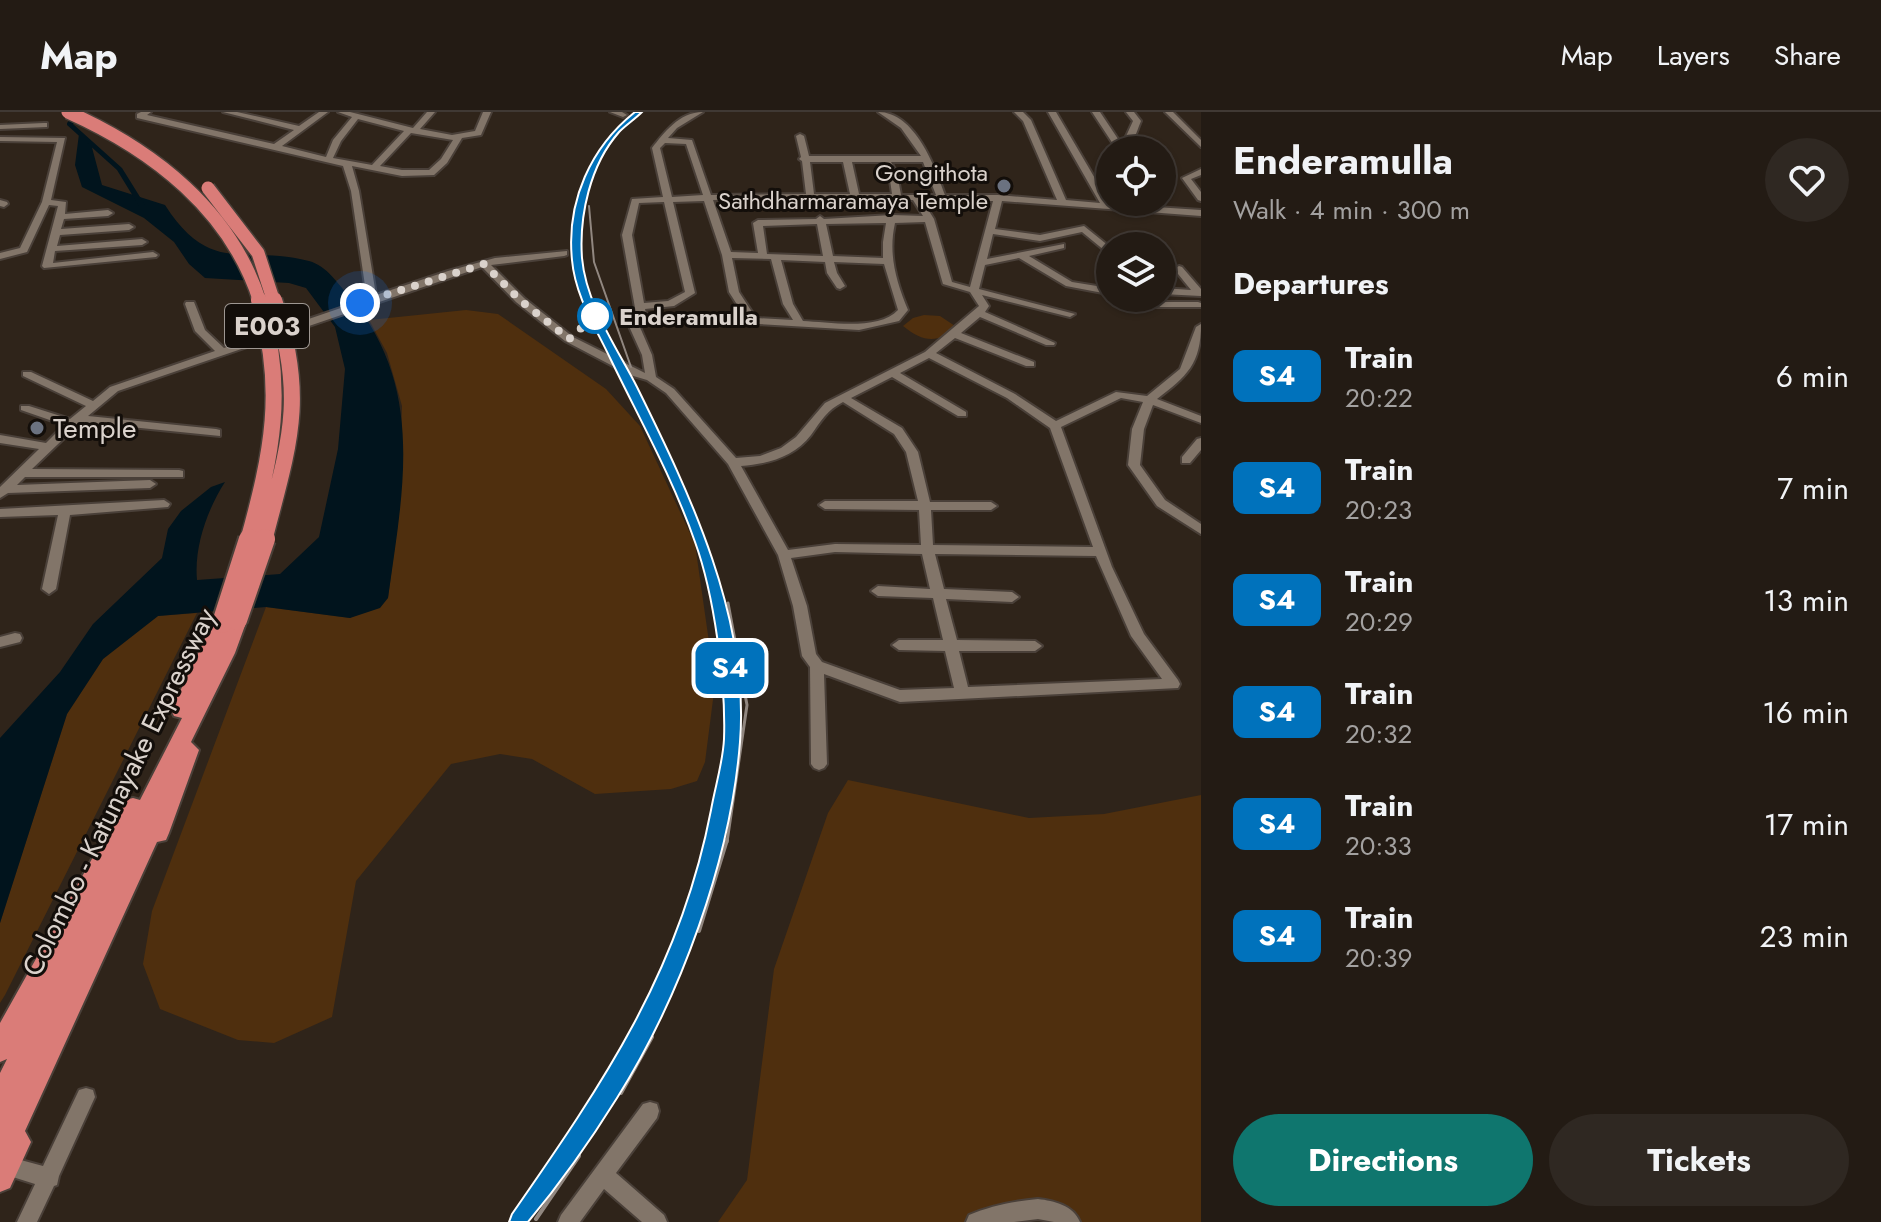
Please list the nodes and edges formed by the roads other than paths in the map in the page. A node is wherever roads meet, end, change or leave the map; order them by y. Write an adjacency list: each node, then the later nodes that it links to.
1 (68, 112): 136 (highway, Colombo - Katunayake Expressway / E003, bridge)
2 (91, 112): 136 (highway, Colombo - Katunayake Expressway / E003, bridge)
3 (147, 112): 29 (street)
4 (227, 112): 20 (street)
5 (307, 112): 16 (street)
6 (342, 112): 17 (street)
7 (431, 112): 21 (street)
8 (487, 112): 25 (street)
9 (699, 112): 27 (street)
10 (882, 112): 34 (street)
11 (1018, 112): 50 (street)
12 (1052, 112): 38 (street)
13 (1096, 112): 23 (street)
14 (1130, 112): 24 (street)
15 (1169, 112): 28 (street)
16 (321, 114): 20 (street)
17 (356, 117): 21 (street); 30 (street)
18 (44, 125): 19 (street)
19 (0, 127)
20 (301, 129): 29 (street)
21 (411, 131): 25 (street); 36 (street)
22 (800, 136): 31 (street)
23 (1112, 136)
24 (1131, 136)
25 (455, 137): 36 (street)
26 (0, 139): 49 (street)
27 (660, 140): 43 (street); 44 (street)
28 (1201, 145)
29 (274, 148): 30 (street)
30 (329, 159): 35 (street)
31 (803, 159): 32 (street); 40 (street)
32 (847, 159): 33 (street); 41 (street)
33 (886, 159): 34 (street); 42 (street)
34 (928, 159): 46 (street)
35 (344, 162): 36 (street); 84 (street)
36 (375, 167)
37 (1201, 172): 48 (street)
38 (1096, 188)
39 (748, 196): 40 (street); 44 (street); 59 (street)
40 (810, 196): 41 (street)
41 (855, 196): 42 (street)
42 (897, 197): 45 (street)
43 (671, 198): 44 (street); 86 (street); 86 (street)
44 (707, 198): 70 (street)
45 (916, 198): 46 (street); 58 (street)
46 (942, 198): 47 (street)
47 (998, 198): 50 (street); 62 (street)
48 (1201, 198)
49 (46, 202): 55 (street); 71 (street)
50 (1062, 202): 51 (street)
51 (1096, 204)
52 (1176, 210): 54 (street)
53 (108, 213): 55 (street)
54 (1197, 213): 60 (street)
55 (59, 217): 63 (street)
56 (892, 218): 57 (street); 58 (street); 75 (street)
57 (820, 219): 59 (street); 74 (street)
58 (929, 219): 81 (street)
59 (758, 223): 73 (street)
60 (1201, 224)
61 (129, 227): 63 (street)
62 (991, 231): 64 (street); 76 (street)
63 (56, 232): 67 (street)
64 (1096, 238)
65 (142, 242): 67 (street)
66 (1061, 246): 72 (street)
67 (51, 249): 69 (street)
68 (564, 253): 77 (street)
69 (153, 255)
70 (727, 255): 73 (street); 92 (street)
71 (0, 256)
72 (1023, 256): 76 (street); 80 (street)
73 (769, 257): 74 (street); 93 (street)
74 (829, 259): 75 (street); 79 (street)
75 (887, 261): 93 (street)
76 (982, 263): 81 (street)
77 (484, 264): 84 (street); 103 (street)
78 (1179, 269): 83 (street)
79 (840, 286)
80 (1096, 289)
81 (974, 291): 89 (street); 90 (street)
82 (1176, 292): 83 (street)
83 (1197, 293): 88 (street)
84 (372, 299): 98 (street)
85 (190, 304): 98 (street)
86 (639, 306): 91 (street)
87 (1176, 306): 88 (street)
88 (1199, 307)
89 (979, 313): 95 (street); 96 (street)
90 (1070, 314)
91 (642, 321): 92 (street); 103 (street)
92 (754, 323): 93 (street)
93 (800, 324)
94 (1201, 327): 97 (street)
95 (956, 335): 99 (street); 100 (street)
96 (1050, 343)
97 (1199, 344): 105 (street)
98 (223, 352): 106 (street)
99 (929, 354): 101 (street); 111 (street)
100 (1030, 364)
101 (893, 373): 104 (street); 108 (street)
102 (27, 374): 106 (street)
103 (651, 378): 117 (street)
104 (845, 399): 117 (street); 124 (street)
105 (1149, 400): 109 (street); 111 (street); 128 (street)
106 (93, 405): 110 (street)
107 (25, 408): 110 (street)
108 (962, 414)
109 (1201, 420)
110 (75, 421): 112 (street); 115 (street)
111 (1055, 426): 130 (street)
112 (216, 433)
113 (0, 439): 115 (street)
114 (1201, 442): 116 (street)
115 (48, 447): 118 (street)
116 (1186, 460)
117 (733, 462): 131 (street)
118 (22, 473): 119 (street); 121 (street)
119 (179, 474)
120 (150, 484): 121 (street)
121 (3, 491)
122 (164, 504): 126 (street)
123 (825, 505): 124 (street)
124 (925, 505): 125 (street); 129 (street)
125 (991, 506)
126 (65, 511): 127 (street); 132 (street)
127 (0, 513)
128 (1201, 530)
129 (927, 548): 130 (street); 131 (street); 134 (street)
130 (1100, 552): 145 (street)
131 (784, 555): 143 (street)
132 (49, 589)
133 (878, 591): 134 (street)
134 (940, 594): 135 (street); 139 (street)
135 (1012, 597)
136 (230, 621): 142 (highway, Colombo - Katunayake Expressway / E003); 147 (highway, Colombo - Katunayake Expressway / E003)
137 (15, 638): 138 (street)
138 (0, 642)
139 (952, 644): 140 (street); 141 (street); 145 (street)
140 (899, 645)
141 (1035, 646)
142 (225, 653): 144 (highway); 149 (highway, Colombo - Katunayake Expressway / E003)
143 (817, 666): 145 (street); 146 (street)
144 (209, 692): 151 (highway); 152 (highway)
145 (963, 694)
146 (819, 764)
147 (0, 1049)
148 (86, 1097): 154 (street)
149 (0, 1101)
150 (650, 1111): 153 (street)
151 (0, 1126)
152 (2, 1166): 154 (street)
153 (603, 1175): 156 (street); 157 (street)
154 (50, 1178): 155 (street)
155 (27, 1222)
156 (568, 1222)
157 (657, 1222)
158 (976, 1222): 159 (street)
159 (1070, 1222)

